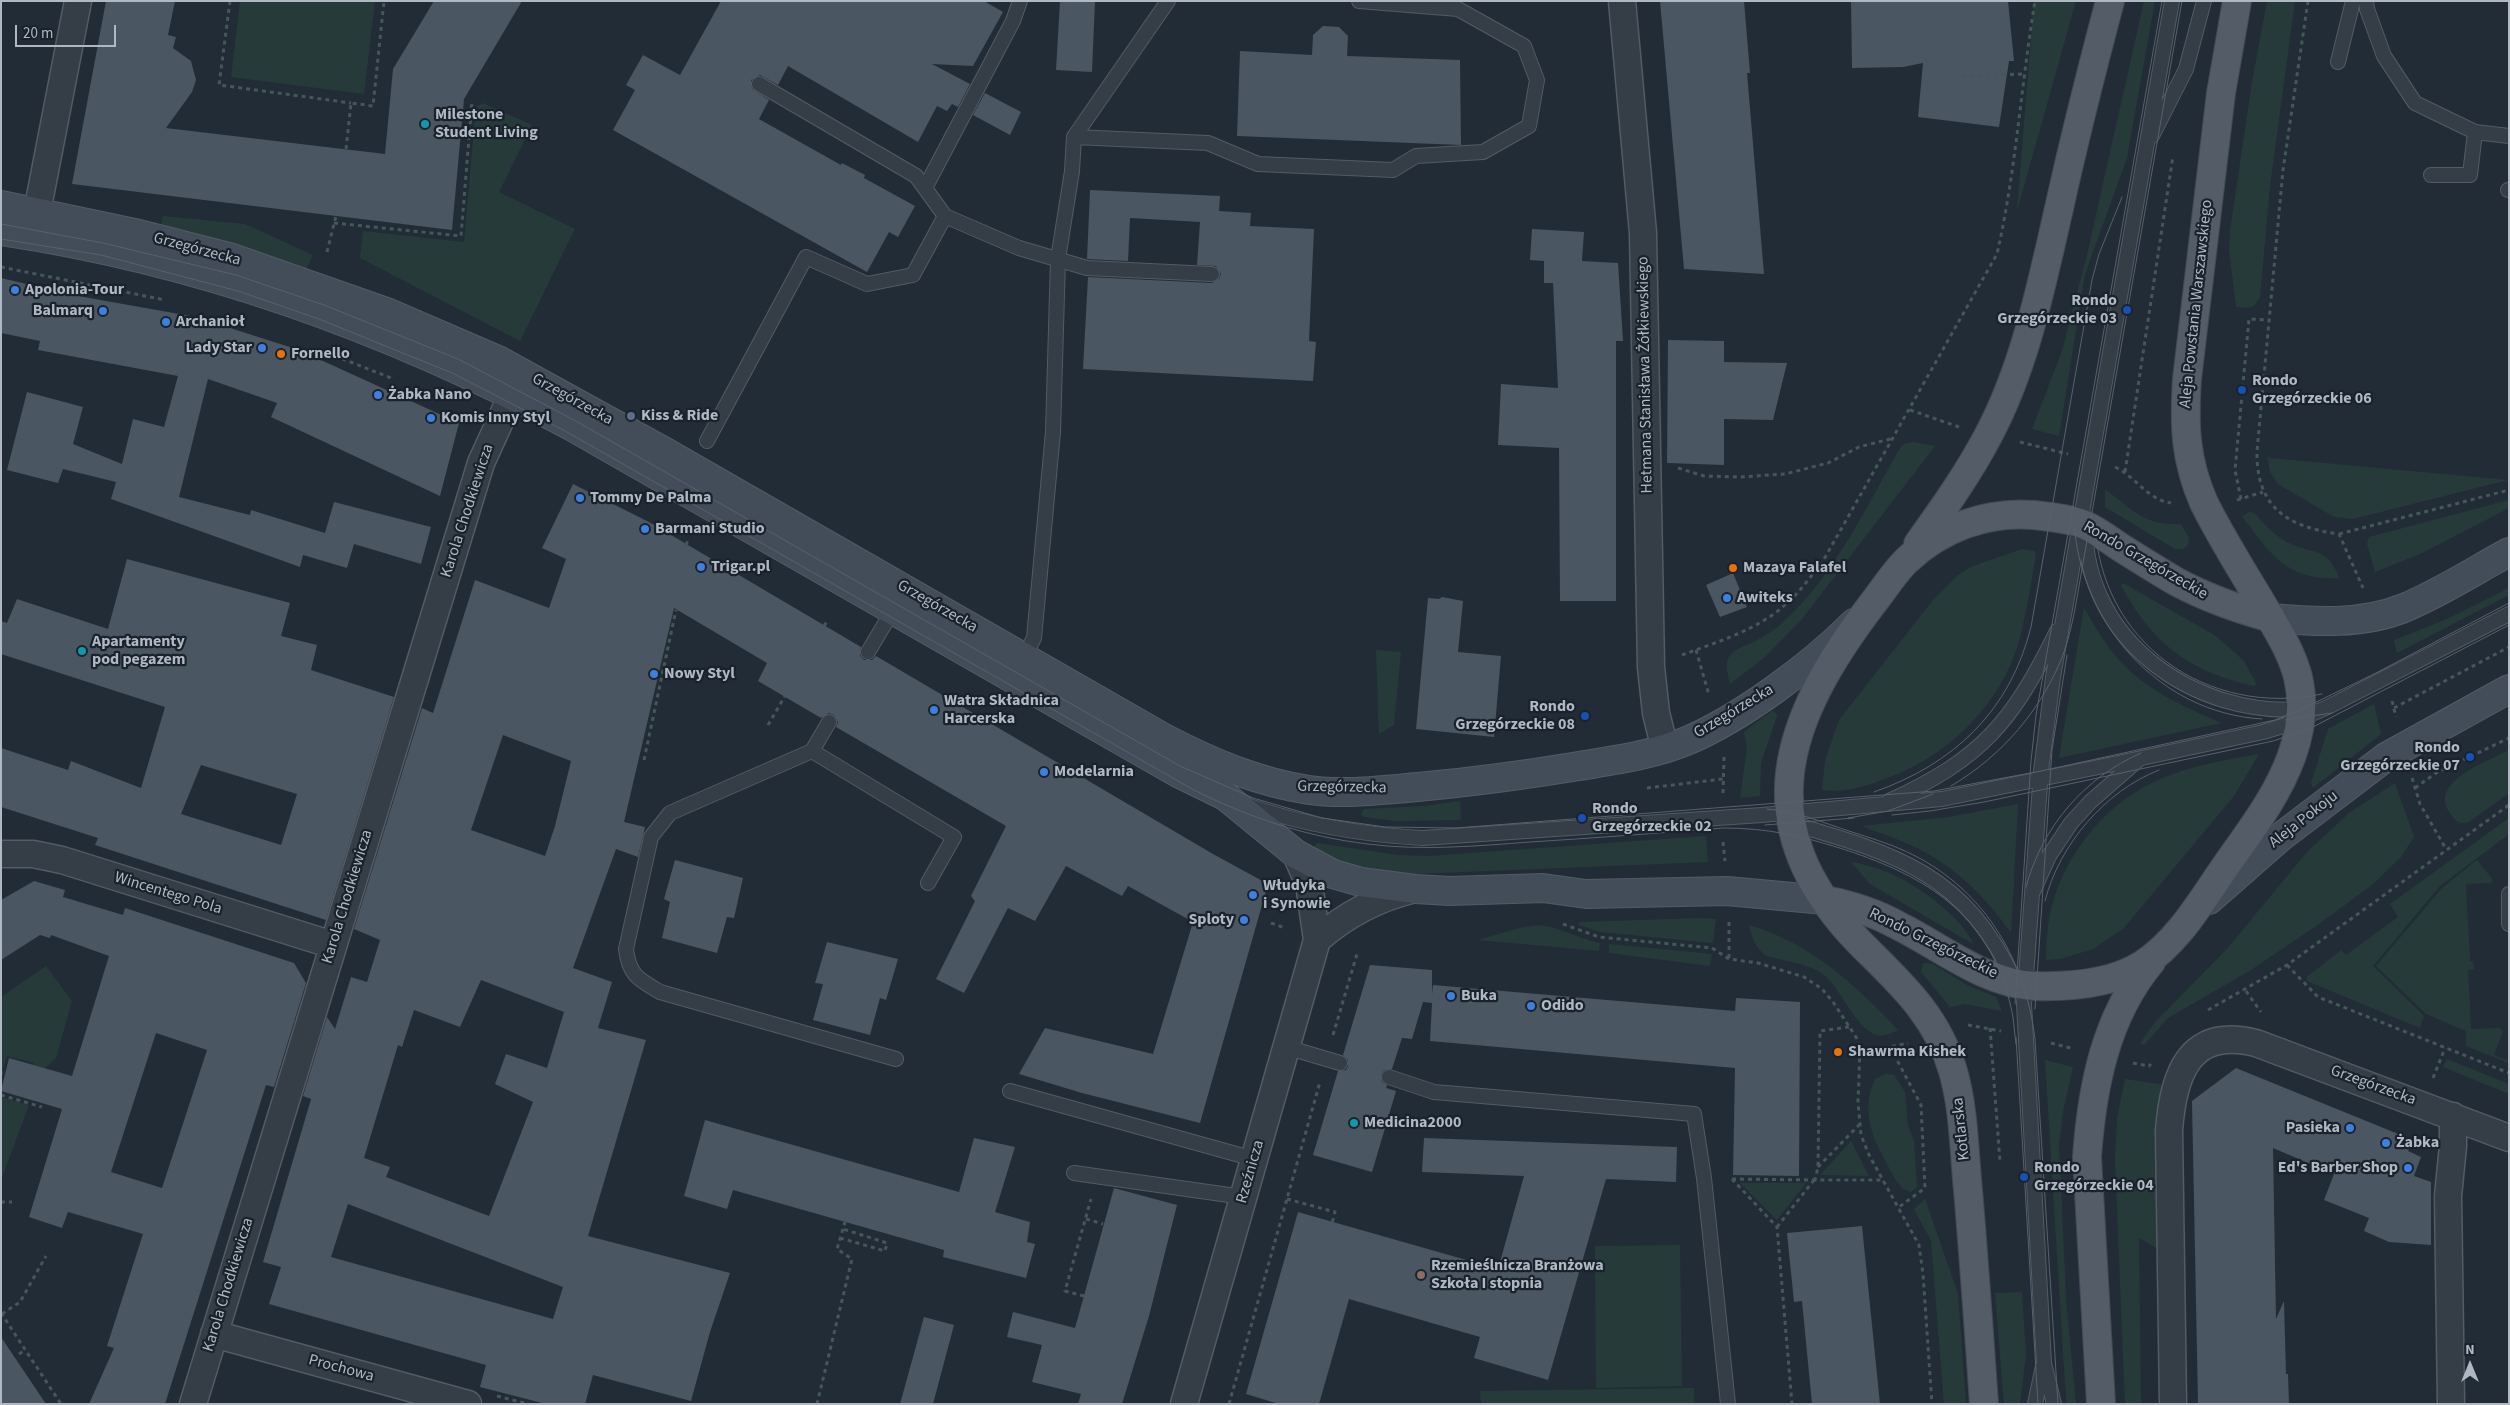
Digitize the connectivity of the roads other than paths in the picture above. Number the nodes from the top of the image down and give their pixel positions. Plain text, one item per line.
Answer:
1 (78, 1) edge
2 (1020, 1) edge
3 (1168, 1) edge
4 (1359, 1) edge
5 (1622, 1) edge
6 (2110, 1) edge
7 (2172, 1) edge
8 (2204, 1) edge
9 (2237, 1) edge
10 (2353, 1) edge
11 (2366, 1) edge
12 (2338, 62) dead end
13 (759, 84) dead end
14 (2475, 132) junction
15 (2509, 136) edge
16 (1074, 137) junction
17 (2146, 148) junction
18 (2431, 175) dead end
19 (925, 188) junction
20 (1, 206) edge
21 (945, 216) junction
22 (35, 224) junction
23 (1, 231) edge
24 (1058, 259) junction
25 (1212, 274) dead end
26 (512, 394) junction
27 (706, 441) dead end
28 (2082, 524) junction
29 (2509, 552) edge
30 (1904, 563) junction
31 (1869, 609) junction
32 (893, 610) junction
33 (2065, 614) junction
34 (2509, 614) edge
35 (2271, 618) junction
36 (868, 652) dead end
37 (1024, 657) junction
38 (2509, 689) edge
39 (2310, 712) junction
40 (829, 722) dead end
41 (1664, 749) junction
42 (812, 751) junction
43 (2141, 758) junction
44 (2040, 779) junction
45 (1225, 796) junction
46 (1879, 806) junction
47 (1790, 818) junction
48 (1, 854) edge
49 (1296, 854) junction
50 (928, 883) dead end
51 (1415, 889) junction
52 (2032, 894) junction
53 (2509, 894) edge
54 (1825, 900) junction
55 (2188, 921) junction
56 (2509, 924) edge
57 (1317, 940) junction
58 (333, 945) junction
59 (2159, 952) junction
60 (2021, 990) junction
61 (1286, 1047) junction
62 (896, 1059) dead end
63 (1333, 1061) road end
64 (1389, 1077) dead end
65 (1010, 1091) dead end
66 (2453, 1116) junction
67 (2509, 1138) edge
68 (1254, 1159) junction
69 (1074, 1173) dead end
70 (1243, 1197) junction
71 (214, 1334) junction
72 (2044, 1363) junction
73 (193, 1404) edge
74 (468, 1404) edge
75 (1184, 1404) edge
76 (1728, 1404) edge
77 (1984, 1404) edge
78 (2035, 1404) edge
79 (2054, 1404) edge
80 (2101, 1404) edge
81 (2173, 1404) edge
82 (2451, 1404) edge

1 - 22 street
2 - 19 lane
3 - 16 lane
4 - 16 lane
5 - 41 street, Hetmana Stanisława Żółkiewskiego
6 - 30 main road
7 - 17 lane
8 - 17 lane
9 - 35 main road, Aleja Powstania Warszawskiego
10 - 12 lane
11 - 14 lane
13 - 19 lane
14 - 15 lane
14 - 18 lane
16 - 24 lane
17 - 28 lane
19 - 21 lane
20 - 22 street, Grzegórzecka
21 - 24 lane
21 - 27 lane
22 - 23 street, Grzegórzecka
22 - 26 street, Grzegórzecka
22 - 37 street, Grzegórzecka
24 - 25 lane
24 - 37 lane
26 - 32 street, Grzegórzecka
26 - 58 street, Karola Chodkiewicza
28 - 30 main road, Rondo Grzegórzeckie
28 - 33 lane
28 - 35 main road, Rondo Grzegórzeckie
28 - 39 lane
29 - 35 street
30 - 31 main road, Rondo Grzegórzeckie
31 - 41 street, Grzegórzecka
31 - 47 main road, Rondo Grzegórzeckie
32 - 36 lane
32 - 45 street, Grzegórzecka
33 - 44 lane
33 - 46 lane
34 - 39 lane
35 - 39 main road, Rondo Grzegórzeckie
37 - 41 street, Grzegórzecka
38 - 55 street, Aleja Pokoju
39 - 43 lane
39 - 55 main road, Rondo Grzegórzeckie
40 - 42 lane
42 - 50 lane
42 - 62 lane
43 - 44 lane
43 - 52 lane
44 - 46 lane
44 - 52 lane
45 - 47 lane
45 - 49 street, Grzegórzecka
46 - 47 lane
47 - 54 main road, Rondo Grzegórzeckie
47 - 60 lane
48 - 58 street, Wincentego Pola
49 - 51 street, Grzegórzecka
49 - 57 street, Rzeźnicza
51 - 54 street, Grzegórzecka
51 - 57 street
52 - 60 lane
53 - 56 lane
54 - 60 main road, Rondo Grzegórzeckie
54 - 77 main road, Kotlarska
55 - 59 main road, Rondo Grzegórzeckie
57 - 61 street, Rzeźnicza
58 - 71 street, Karola Chodkiewicza
59 - 60 main road, Rondo Grzegórzeckie
59 - 80 main road
60 - 72 lane
61 - 63 lane
61 - 68 street, Rzeźnicza
64 - 76 lane
65 - 68 lane
66 - 67 street, Grzegórzecka
66 - 81 street, Grzegórzecka
66 - 82 street
68 - 70 street, Rzeźnicza
69 - 70 lane
70 - 75 street, Rzeźnicza
71 - 73 street, Karola Chodkiewicza
71 - 74 street, Prochowa
72 - 78 lane
72 - 79 lane

